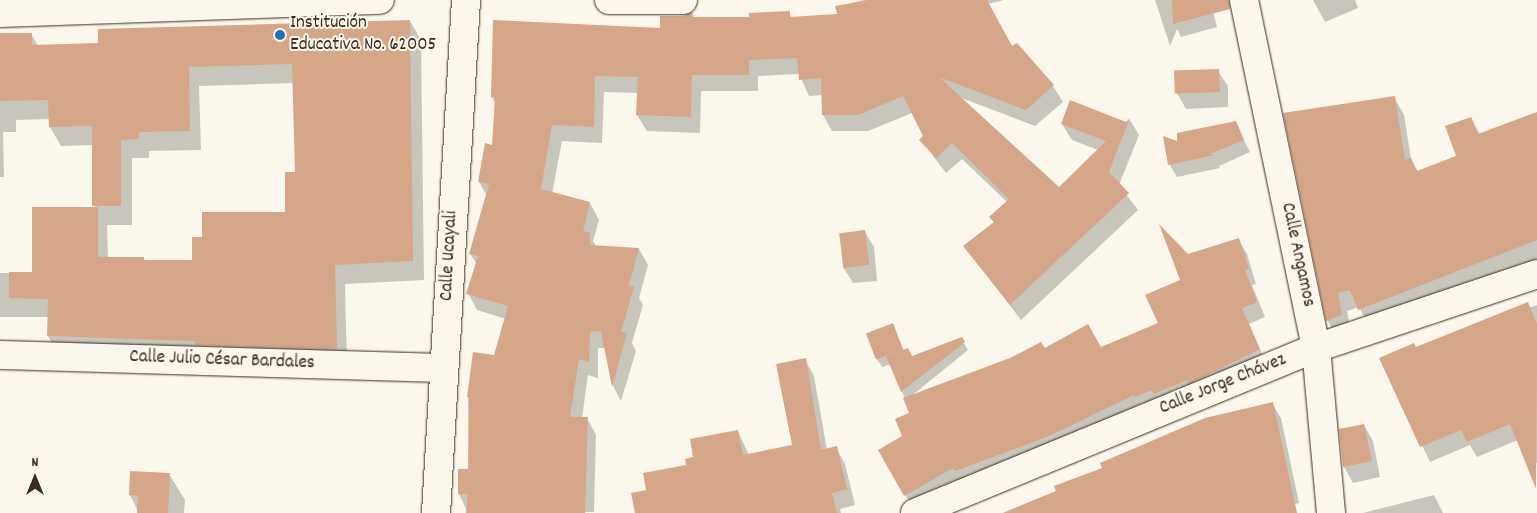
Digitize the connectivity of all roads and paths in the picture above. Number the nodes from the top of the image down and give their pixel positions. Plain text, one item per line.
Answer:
1 (380, 0) edge
2 (466, 0) edge
3 (609, 0) edge
4 (683, 0) edge
5 (1244, 0) edge
6 (0, 13) edge
7 (1537, 274) edge
8 (1316, 348) junction
9 (0, 355) edge
10 (444, 368) junction
11 (436, 513) edge
12 (916, 513) edge
13 (1331, 513) edge

1 - 6 street
2 - 10 street, Calle Ucayali
3 - 4 street
5 - 8 street, Calle Angamos
7 - 8 street, Calle Jorge Chávez
8 - 12 street, Calle Jorge Chávez
8 - 13 street, Calle Angamos
9 - 10 street, Calle Julio César Bardales
10 - 11 street, Calle Ucayali

